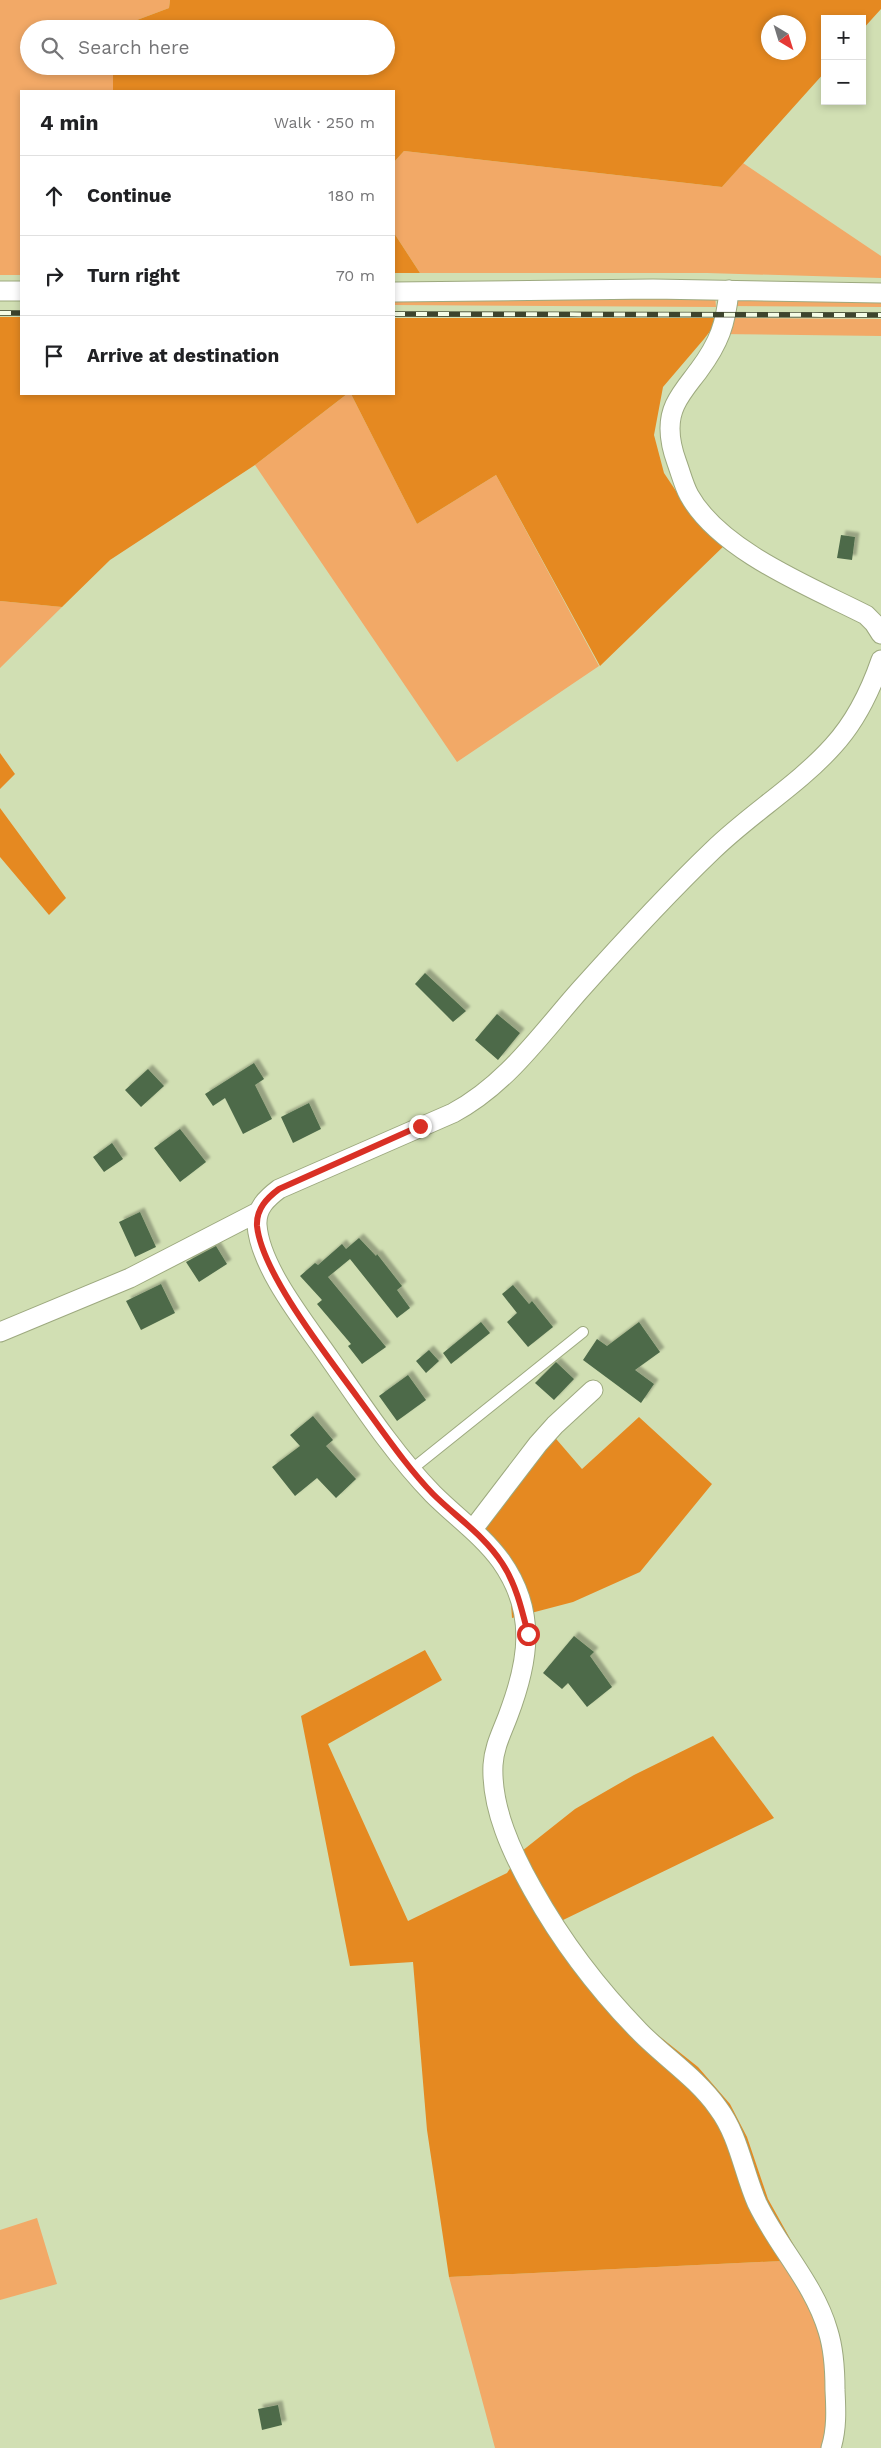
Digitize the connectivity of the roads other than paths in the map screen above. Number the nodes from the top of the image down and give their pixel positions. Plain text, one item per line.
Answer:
1 (0, 290) edge
2 (729, 290) junction
3 (20, 291) edge
4 (395, 292) edge
5 (881, 293) edge
6 (881, 634) edge
7 (881, 660) edge
8 (258, 1212) junction
9 (0, 1332) edge
10 (583, 1332) dead end
11 (593, 1390) dead end
12 (412, 1469) junction
13 (473, 1528) junction
14 (831, 2448) edge

1 - 3 street
2 - 4 street
2 - 5 street
2 - 6 street
7 - 8 street
8 - 9 street
8 - 12 street
10 - 12 lane
11 - 13 street
12 - 13 street
13 - 14 street

